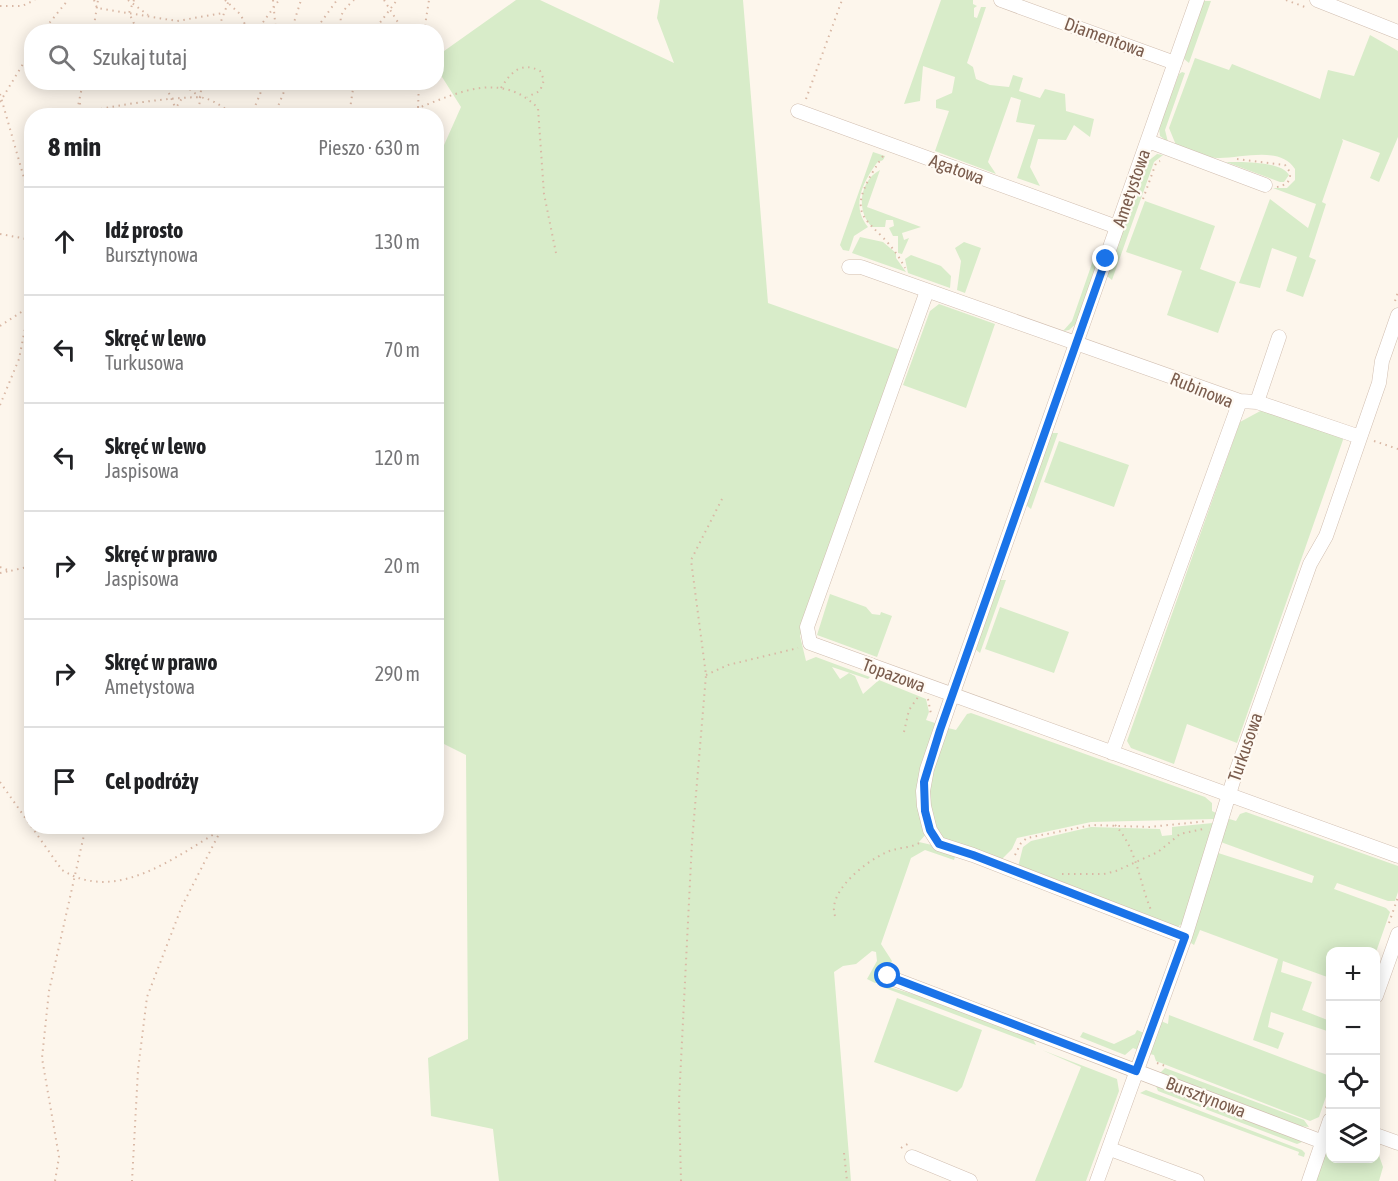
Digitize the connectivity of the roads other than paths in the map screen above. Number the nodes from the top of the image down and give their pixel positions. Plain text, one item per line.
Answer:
1 (1000, 0) edge
2 (1197, 0) edge
3 (1317, 0) edge
4 (1356, 7) edge
5 (1398, 32) edge
6 (1175, 63) junction
7 (802, 105) road end
8 (1148, 141) junction
9 (1265, 185) dead end
10 (1117, 228) junction
11 (849, 267) dead end
12 (927, 291) junction
13 (1398, 315) edge
14 (1280, 337) dead end
15 (1076, 343) junction
16 (1240, 401) junction
17 (1257, 402) junction
18 (1360, 437) junction
19 (952, 696) junction
20 (1112, 753) junction
21 (1228, 795) junction
22 (1398, 856) edge
23 (1398, 934) edge
24 (1185, 937) junction
25 (886, 976) dead end
26 (1380, 985) edge
27 (1136, 1071) junction
28 (1326, 1133) edge
29 (1380, 1136) edge
30 (1323, 1142) junction
31 (1398, 1143) edge
32 (1110, 1149) junction
33 (912, 1157) dead end
34 (970, 1181) edge
35 (1097, 1181) edge
36 (1197, 1181) edge
37 (1309, 1181) edge

1 - 6 street, Diamentowa
2 - 6 street, Ametystowa
3 - 4 street
4 - 5 street
6 - 8 street, Ametystowa
7 - 10 street, Agatowa
8 - 9 street
8 - 10 street, Ametystowa
10 - 15 street, Ametystowa
11 - 12 street, Rubinowa
12 - 15 street, Rubinowa
12 - 19 street, Topazowa
13 - 18 street, Turkusowa
14 - 17 street
15 - 16 street, Rubinowa
15 - 19 street, Ametystowa
16 - 17 street
16 - 20 street, Rubinowa
17 - 18 street
18 - 21 street, Turkusowa
19 - 20 street, Topazowa
19 - 24 street, Ametystowa
20 - 21 street, Topazowa
21 - 22 street, Topazowa
21 - 24 street, Turkusowa
23 - 26 street
24 - 27 street, Turkusowa
25 - 27 street, Bursztynowa
27 - 30 street, Bursztynowa
27 - 32 street, Turkusowa
28 - 30 street
29 - 31 street
30 - 37 street
32 - 35 street, Turkusowa
32 - 36 street
33 - 34 street

